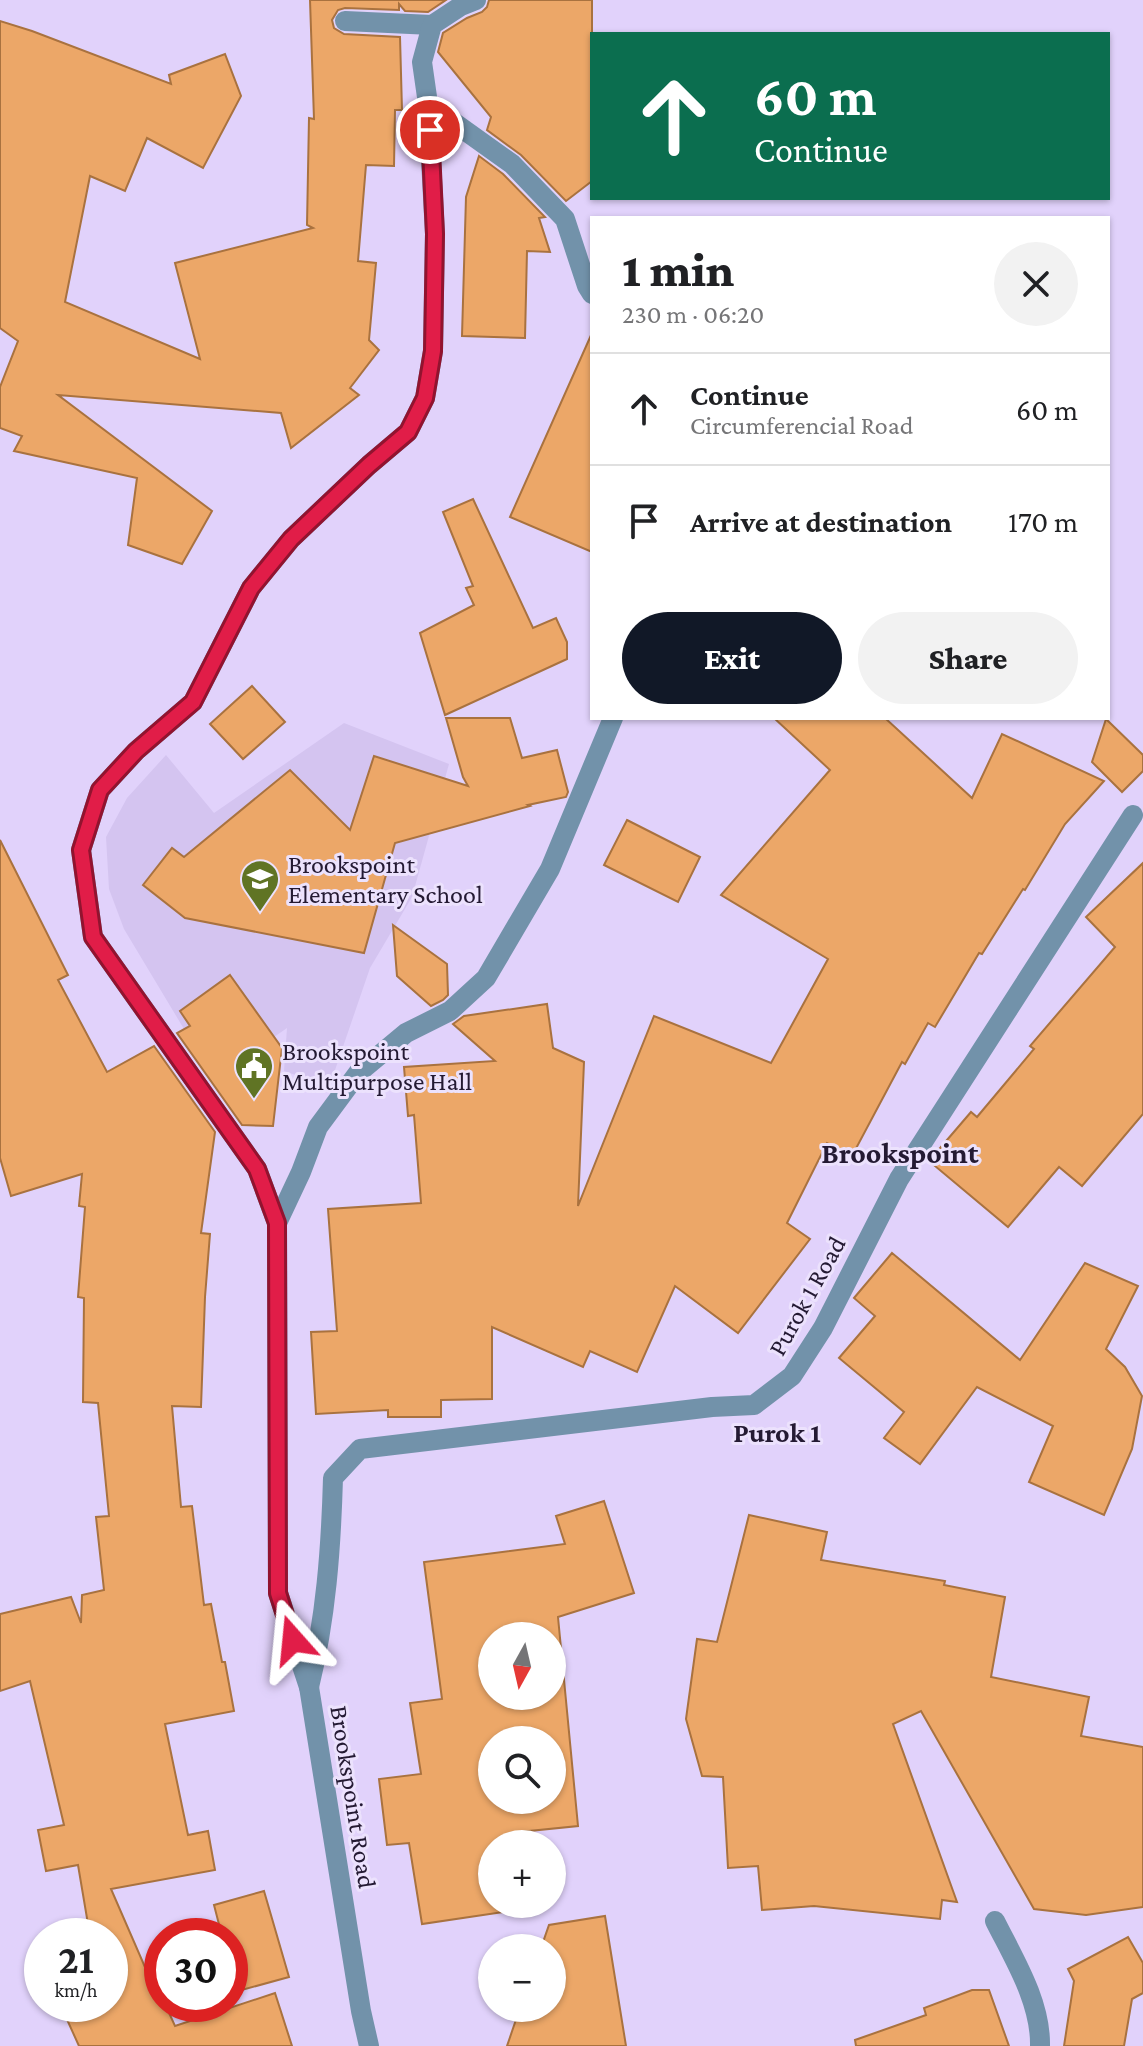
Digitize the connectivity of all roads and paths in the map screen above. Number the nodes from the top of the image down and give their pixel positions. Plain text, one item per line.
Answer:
1 (476, 0) edge
2 (345, 21) dead end
3 (432, 25) junction
4 (428, 104) junction
5 (590, 291) edge
6 (612, 720) edge
7 (1133, 815) dead end
8 (277, 1223) junction
9 (309, 1687) junction
10 (995, 1921) dead end
11 (369, 2046) edge
12 (1040, 2046) edge

1 - 3 street
2 - 3 street
3 - 4 street
4 - 5 street
4 - 8 street
6 - 8 street
7 - 9 street, Purok 1 Road
8 - 9 street, Brookspoint Road
9 - 11 street, Brookspoint Road
10 - 12 street

